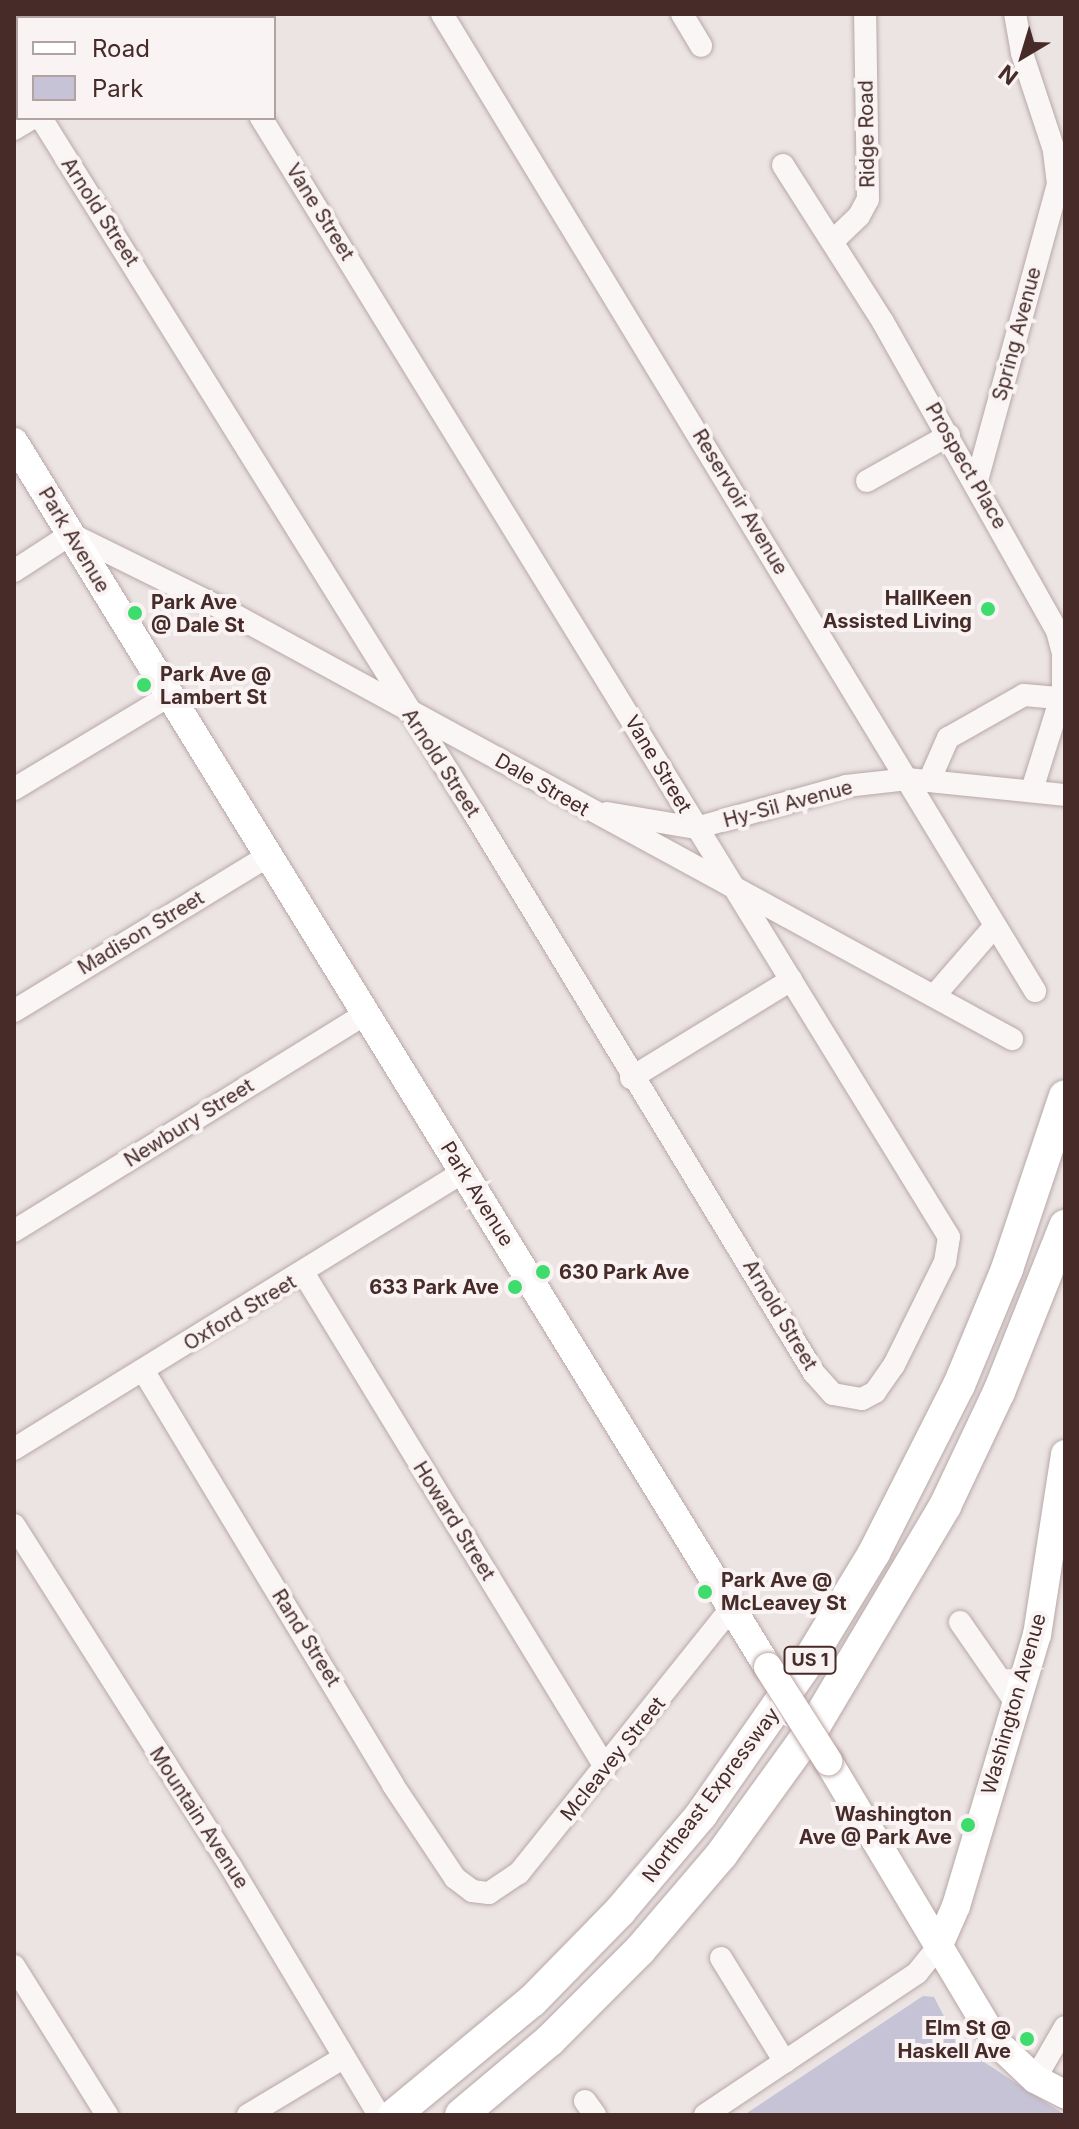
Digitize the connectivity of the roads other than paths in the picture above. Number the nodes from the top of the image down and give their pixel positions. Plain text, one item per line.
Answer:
1 (442, 14) edge
2 (682, 14) edge
3 (865, 14) edge
4 (1015, 14) edge
5 (701, 46) dead end
6 (42, 120) edge
7 (262, 120) edge
8 (783, 165) dead end
9 (833, 241) junction
10 (949, 435) junction
11 (14, 442) edge
12 (867, 481) dead end
13 (976, 484) junction
14 (71, 534) junction
15 (14, 571) edge
16 (169, 696) junction
17 (1061, 698) junction
18 (405, 708) junction
19 (919, 779) junction
20 (14, 789) edge
21 (1032, 790) junction
22 (1065, 795) edge
23 (564, 796) junction
24 (696, 828) junction
25 (268, 856) junction
26 (733, 886) junction
27 (994, 927) junction
28 (791, 980) junction
29 (1035, 991) dead end
30 (934, 996) junction
31 (14, 1011) edge
32 (365, 1014) junction
33 (1012, 1039) dead end
34 (631, 1078) junction
35 (1065, 1096) edge
36 (463, 1172) junction
37 (1065, 1226) edge
38 (14, 1231) edge
39 (304, 1274) junction
40 (143, 1370) junction
41 (848, 1400) joint
42 (14, 1449) edge
43 (1065, 1454) edge
44 (14, 1525) edge
45 (731, 1608) junction
46 (960, 1622) dead end
47 (1016, 1703) junction
48 (605, 1767) junction
49 (482, 1892) joint
50 (938, 1947) junction
51 (721, 1958) dead end
52 (14, 1966) edge
53 (1065, 2027) edge
54 (343, 2058) junction
55 (785, 2062) junction
56 (1035, 2079) junction
57 (1065, 2094) edge
58 (381, 2109) edge
59 (107, 2115) edge
60 (248, 2115) edge
61 (461, 2115) edge
62 (705, 2115) edge

1 - 19 street, Reservoir Avenue
2 - 5 street
3 - 9 street, Ridge Road
4 - 13 street, Spring Avenue
6 - 18 street, Arnold Street
7 - 24 street, Vane Street
8 - 9 street, Prospect Place
9 - 10 street, Prospect Place
10 - 12 street
10 - 13 street, Prospect Place
11 - 14 main road, Park Avenue
13 - 17 street, Prospect Place
14 - 15 street
14 - 16 main road, Park Avenue
14 - 18 street, Dale Street
16 - 20 street
16 - 25 main road, Park Avenue
17 - 19 street
17 - 21 street, Prospect Place
18 - 23 street, Dale Street
18 - 34 street, Arnold Street
19 - 21 street, Hy-Sil Avenue
19 - 24 street, Hy-Sil Avenue
19 - 27 street, Reservoir Avenue
21 - 22 street, Hy-Sil Avenue
23 - 24 street, Hy-Sil Avenue
23 - 26 street, Dale Street
24 - 26 street, Vane Street
25 - 31 street, Madison Street
25 - 32 main road, Park Avenue
26 - 28 street, Vane Street
26 - 30 street, Dale Street
27 - 29 street, Reservoir Avenue
27 - 30 street
28 - 34 street
28 - 41 street, Vane Street
30 - 33 street, Dale Street
32 - 36 main road, Park Avenue
32 - 38 street, Newbury Street
34 - 41 street, Arnold Street
35 - 58 highway, Northeast Expressway / US 1
36 - 39 street, Oxford Street
36 - 45 main road, Park Avenue
37 - 61 highway, Northeast Expressway / US 1
39 - 40 street, Oxford Street
39 - 48 street, Howard Street
40 - 42 street, Oxford Street
40 - 49 street, Rand Street
43 - 47 main road, Washington Avenue
44 - 54 street, Mountain Avenue
45 - 48 street, Mcleavey Street
45 - 50 main road, Park Avenue, bridge
46 - 47 street
47 - 50 main road, Washington Avenue
48 - 49 street, Mcleavey Street
50 - 55 street, Washington Avenue
50 - 56 main road, Park Avenue
51 - 55 street
52 - 59 street
53 - 56 street
54 - 58 street, Mountain Avenue
54 - 60 street
55 - 62 street, Washington Avenue
56 - 57 main road, Park Avenue

